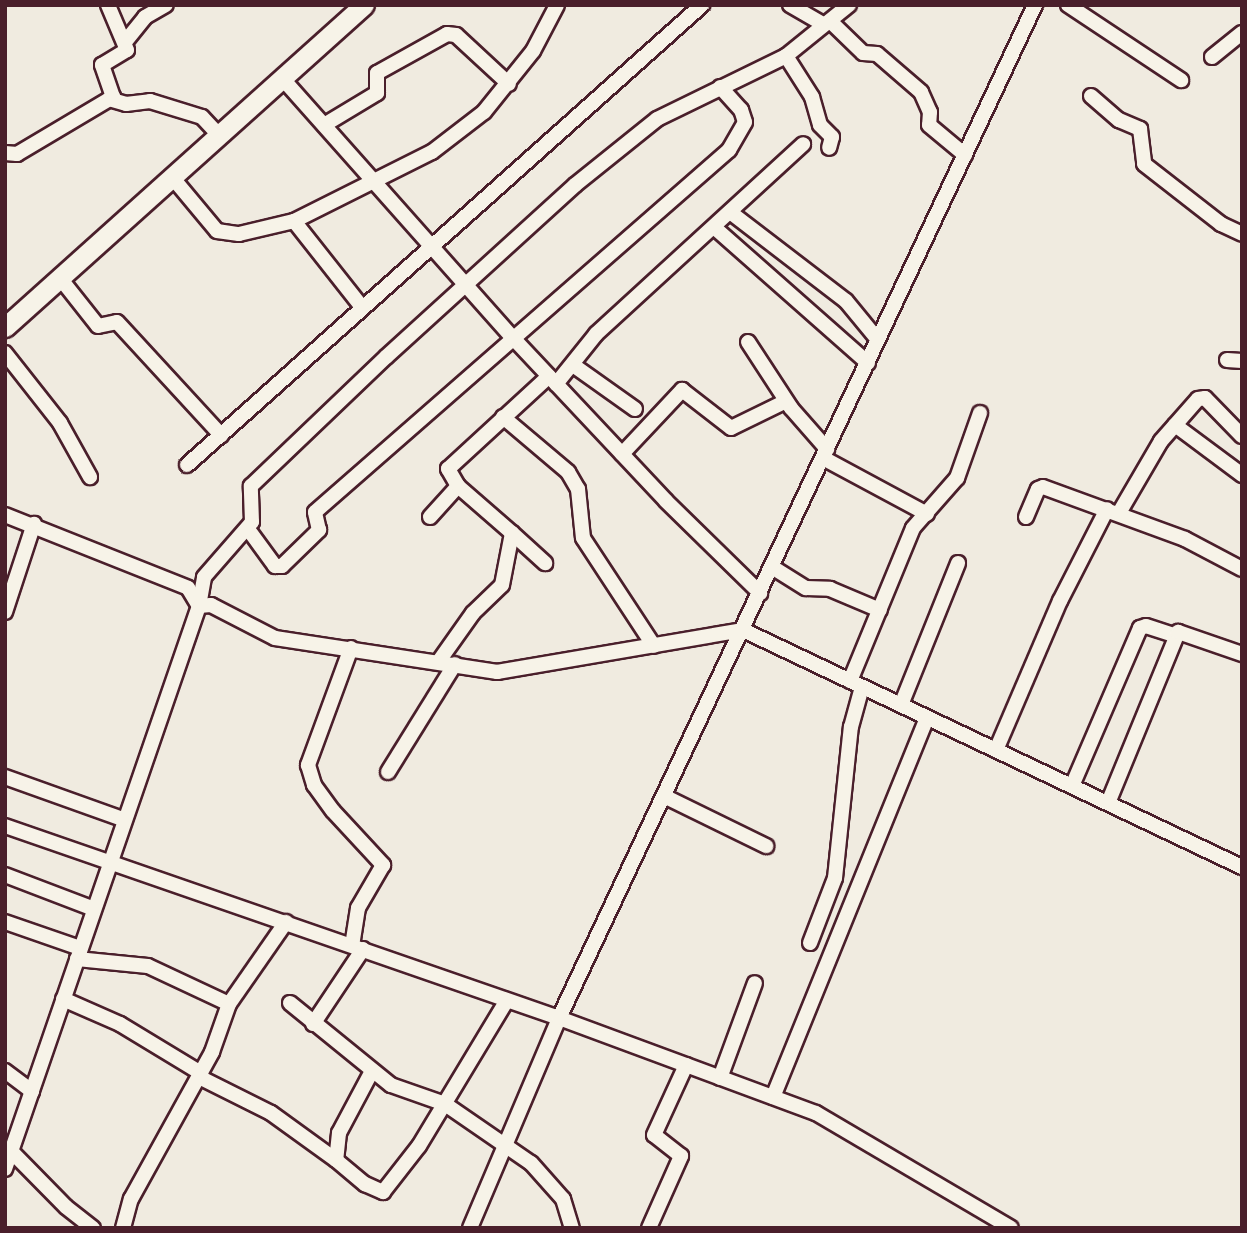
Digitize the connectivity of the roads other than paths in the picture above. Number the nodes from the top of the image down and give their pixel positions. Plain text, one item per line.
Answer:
1 (108, 5) edge
2 (166, 5) edge
3 (364, 5) edge
4 (557, 5) edge
5 (702, 5) edge
6 (790, 5) edge
7 (849, 5) edge
8 (1035, 5) edge
9 (1068, 5) edge
10 (827, 23) junction
11 (1242, 33) edge
12 (125, 42) junction
13 (786, 55) junction
14 (1212, 57) dead end
15 (282, 78) junction
16 (1181, 80) dead end
17 (509, 84) junction
18 (720, 87) junction
19 (1091, 96) dead end
20 (109, 99) junction
21 (324, 125) junction
22 (219, 135) junction
23 (803, 144) dead end
24 (829, 148) dead end
25 (5, 153) edge
26 (965, 155) junction
27 (172, 177) junction
28 (374, 180) junction
29 (730, 212) junction
30 (294, 221) junction
31 (715, 228) junction
32 (1242, 234) edge
33 (432, 246) junction
34 (60, 278) junction
35 (467, 284) junction
36 (362, 307) junction
37 (5, 327) edge
38 (514, 339) junction
39 (878, 340) junction
40 (748, 342) dead end
41 (5, 352) edge
42 (868, 363) junction
43 (573, 365) junction
44 (552, 380) junction
45 (786, 401) junction
46 (635, 409) dead end
47 (981, 413) dead end
48 (503, 417) junction
49 (1175, 425) junction
50 (221, 435) junction
51 (1242, 436) edge
52 (622, 454) junction
53 (825, 454) junction
54 (187, 466) dead end
55 (1242, 475) edge
56 (90, 477) dead end
57 (458, 486) junction
58 (1113, 511) junction
59 (927, 514) junction
60 (5, 515) edge
61 (430, 517) dead end
62 (1026, 517) dead end
63 (34, 524) junction
64 (247, 528) junction
65 (512, 533) junction
66 (545, 563) dead end
67 (958, 563) dead end
68 (772, 567) junction
69 (1242, 569) edge
70 (760, 593) junction
71 (199, 606) junction
72 (880, 610) junction
73 (5, 612) edge
74 (743, 630) junction
75 (1176, 636) junction
76 (654, 646) junction
77 (351, 648) junction
78 (1242, 654) edge
79 (439, 661) junction
80 (455, 664) junction
81 (856, 684) junction
82 (901, 705) junction
83 (927, 718) junction
84 (996, 750) junction
85 (388, 772) dead end
86 (5, 777) edge
87 (1072, 786) junction
88 (664, 796) junction
89 (1108, 803) junction
90 (125, 820) junction
91 (5, 826) edge
92 (766, 846) dead end
93 (111, 860) junction
94 (1242, 867) edge
95 (5, 875) edge
96 (94, 909) junction
97 (286, 922) junction
98 (7, 925) edge
99 (810, 943) dead end
100 (358, 947) junction
101 (78, 954) junction
102 (755, 983) dead end
103 (63, 999) junction
104 (508, 1000) junction
105 (290, 1003) dead end
106 (229, 1004) junction
107 (559, 1018) junction
108 (313, 1024) junction
109 (686, 1065) junction
110 (373, 1071) junction
111 (5, 1072) edge
112 (200, 1075) junction
113 (720, 1078) junction
114 (32, 1091) junction
115 (773, 1097) junction
116 (445, 1104) junction
117 (504, 1147) junction
118 (7, 1159) edge
119 (335, 1160) junction
120 (571, 1227) edge
121 (93, 1228) edge
122 (124, 1228) edge
123 (470, 1228) edge
124 (649, 1228) edge
125 (1011, 1228) edge

1 - 12 street
2 - 12 street
3 - 15 main road
4 - 17 street
5 - 33 street
6 - 10 street
7 - 10 street
8 - 26 street
9 - 16 street
10 - 13 street
10 - 26 street
11 - 14 street
12 - 20 street
13 - 18 street
13 - 24 street
15 - 21 street
15 - 22 main road
17 - 21 street
17 - 28 street
18 - 35 street
18 - 38 street
19 - 32 street
20 - 22 street
20 - 25 street
21 - 28 street
22 - 27 main road
23 - 29 street
26 - 39 street
27 - 30 street
27 - 34 main road
28 - 30 street
28 - 33 street
29 - 31 street
29 - 39 street
30 - 36 street
31 - 42 street
31 - 43 street
33 - 35 street
33 - 36 street
34 - 37 main road
34 - 50 street
35 - 38 street
35 - 64 street
36 - 50 street
38 - 44 street
38 - 64 street
39 - 42 street
40 - 45 street
41 - 56 street
42 - 53 street
43 - 44 street
43 - 46 street
44 - 48 street
44 - 52 street
45 - 52 street
45 - 53 street
47 - 59 street
48 - 57 street
48 - 76 street
49 - 51 street
49 - 55 street
49 - 58 street
50 - 54 street
52 - 70 street
53 - 59 street
53 - 68 street
57 - 61 street
57 - 65 street
58 - 62 street
58 - 69 street
58 - 84 street
59 - 72 street
60 - 63 street
63 - 71 street
63 - 73 street
64 - 71 street
65 - 66 street
65 - 79 street
67 - 82 street
68 - 70 street
68 - 72 street
70 - 74 street
71 - 77 street
71 - 90 street
72 - 81 street
74 - 76 street
74 - 81 street
74 - 88 street
75 - 78 street
75 - 87 street
75 - 89 street
76 - 80 street
77 - 79 street
77 - 100 street
79 - 80 street
80 - 85 street
81 - 82 street
81 - 99 street
82 - 83 street
83 - 84 street
83 - 115 street
84 - 87 street
86 - 90 street
87 - 89 street
88 - 92 street
88 - 107 street
89 - 94 street
90 - 93 street
91 - 93 street
93 - 96 street
93 - 97 street
95 - 96 street
96 - 101 street
97 - 100 street
97 - 106 street
98 - 101 street
100 - 104 street
100 - 108 street
101 - 103 street
101 - 106 street
102 - 113 street
103 - 112 street
103 - 114 street
104 - 107 street
104 - 116 street
105 - 108 street
106 - 112 street
107 - 109 street
107 - 117 street
108 - 110 street
109 - 113 street
109 - 124 street
110 - 116 street
110 - 119 street
111 - 114 street
112 - 119 street
112 - 122 street
113 - 115 street
114 - 118 street
115 - 125 street
116 - 117 street
116 - 119 street
117 - 120 street
117 - 123 street
118 - 121 street

